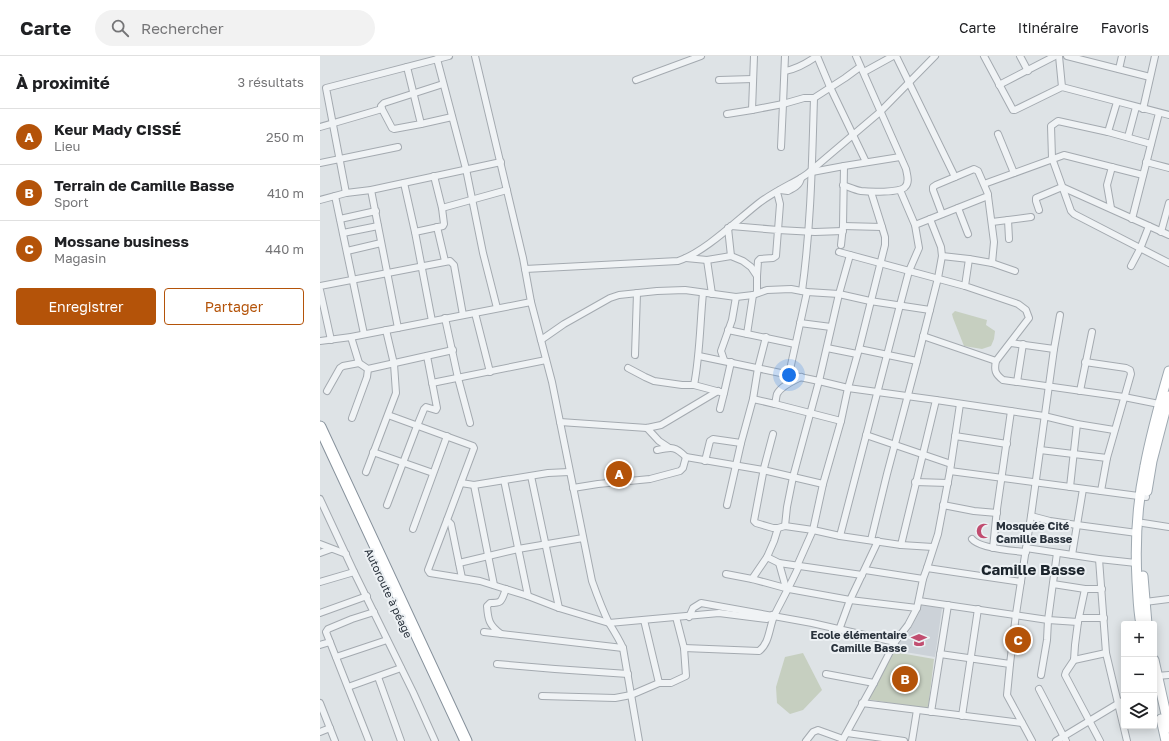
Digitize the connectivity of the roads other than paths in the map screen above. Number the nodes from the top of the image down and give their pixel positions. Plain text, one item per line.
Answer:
1 (449, 56) edge
2 (476, 56) edge
3 (701, 56) edge
4 (754, 56) edge
5 (785, 56) edge
6 (817, 56) edge
7 (856, 56) edge
8 (893, 56) edge
9 (896, 56) edge
10 (935, 56) edge
11 (984, 56) edge
12 (1020, 56) edge
13 (1055, 56) edge
14 (1059, 56) edge
15 (1067, 56) edge
16 (1122, 56) edge
17 (1155, 56) edge
18 (437, 59) junction
19 (1089, 59) edge
20 (407, 67) junction
21 (862, 69) junction
22 (1119, 69) junction
23 (784, 71) junction
24 (1028, 71) junction
25 (1150, 77) junction
26 (753, 79) junction
27 (636, 80) dead end
28 (719, 80) dead end
29 (443, 84) junction
30 (909, 84) junction
31 (999, 85) junction
32 (830, 87) junction
33 (1062, 87) junction
34 (414, 93) junction
35 (814, 98) junction
36 (1117, 102) junction
37 (783, 104) junction
38 (1139, 108) junction
39 (382, 109) junction
40 (752, 110) junction
41 (880, 112) junction
42 (1159, 113) junction
43 (727, 114) dead end
44 (1169, 115) edge
45 (452, 117) junction
46 (332, 124) junction
47 (421, 124) junction
48 (320, 127) edge
49 (1108, 132) junction
50 (853, 134) junction
51 (998, 134) dead end
52 (1128, 137) junction
53 (1151, 144) junction
54 (398, 147) dead end
55 (781, 147) dead end
56 (900, 157) junction
57 (1052, 158) junction
58 (340, 159) junction
59 (501, 162) junction
60 (866, 162) junction
61 (1146, 162) junction
62 (320, 163) edge
63 (844, 166) junction
64 (1112, 167) junction
65 (1169, 168) edge
66 (466, 169) junction
67 (812, 171) junction
68 (1014, 173) junction
69 (1143, 175) junction
70 (434, 176) junction
71 (955, 177) junction
72 (404, 183) junction
73 (984, 184) junction
74 (843, 185) junction
75 (1062, 187) junction
76 (372, 190) junction
77 (507, 190) junction
78 (900, 190) junction
79 (779, 191) junction
80 (871, 192) junction
81 (346, 193) junction
82 (335, 196) junction
83 (988, 196) junction
84 (472, 199) junction
85 (320, 200) edge
86 (1169, 203) edge
87 (442, 208) junction
88 (958, 208) junction
89 (1111, 208) junction
90 (1039, 210) dead end
91 (376, 211) junction
92 (942, 214) junction
93 (1031, 217) dead end
94 (930, 218) junction
95 (340, 219) junction
96 (1132, 219) junction
97 (1008, 220) junction
98 (992, 222) junction
99 (915, 225) junction
100 (378, 226) junction
101 (882, 226) junction
102 (1149, 226) junction
103 (437, 227) junction
104 (729, 227) junction
105 (843, 228) junction
106 (778, 230) junction
107 (809, 231) junction
108 (415, 232) junction
109 (1161, 232) junction
110 (343, 233) junction
111 (968, 234) dead end
112 (1169, 235) edge
113 (1009, 239) dead end
114 (381, 243) junction
115 (841, 245) dead end
116 (1140, 249) junction
117 (347, 252) junction
118 (838, 252) dead end
119 (850, 255) junction
120 (732, 256) junction
121 (942, 256) junction
122 (686, 258) junction
123 (969, 259) junction
124 (707, 260) junction
125 (445, 262) junction
126 (992, 263) junction
127 (1169, 263) edge
128 (880, 264) junction
129 (422, 266) junction
130 (1131, 266) dead end
131 (525, 269) junction
132 (909, 271) junction
133 (1015, 271) dead end
134 (387, 274) junction
135 (758, 276) junction
136 (938, 278) junction
137 (353, 280) junction
138 (320, 286) edge
139 (965, 286) junction
140 (320, 290) edge
141 (804, 291) junction
142 (637, 293) junction
143 (704, 293) junction
144 (712, 294) junction
145 (755, 294) junction
146 (839, 294) junction
147 (736, 296) junction
148 (870, 301) junction
149 (531, 302) junction
150 (900, 305) junction
151 (497, 308) junction
152 (930, 310) junction
153 (475, 313) junction
154 (463, 315) junction
155 (1060, 315) dead end
156 (323, 316) edge
157 (446, 318) junction
158 (432, 321) junction
159 (800, 323) junction
160 (831, 327) junction
161 (398, 328) junction
162 (386, 330) junction
163 (728, 330) junction
164 (1092, 332) dead end
165 (364, 334) junction
166 (747, 334) junction
167 (923, 336) junction
168 (350, 337) junction
169 (766, 337) junction
170 (330, 340) junction
171 (540, 340) junction
172 (320, 341) edge
173 (1011, 343) junction
174 (795, 344) junction
175 (1023, 344) junction
176 (826, 348) junction
177 (1054, 349) junction
178 (452, 350) junction
179 (858, 352) junction
180 (635, 355) dead end
181 (887, 355) junction
182 (427, 356) junction
183 (699, 356) junction
184 (546, 360) junction
185 (724, 360) junction
186 (917, 361) junction
187 (996, 361) junction
188 (731, 362) junction
189 (1085, 362) junction
190 (359, 363) junction
191 (394, 364) junction
192 (628, 368) dead end
193 (758, 368) junction
194 (368, 369) junction
195 (490, 372) junction
196 (789, 374) junction
197 (801, 377) junction
198 (1168, 377) edge
199 (458, 378) junction
200 (819, 381) junction
201 (1017, 382) junction
202 (432, 383) junction
203 (694, 385) junction
204 (1048, 387) junction
205 (848, 388) junction
206 (327, 391) dead end
207 (1080, 391) junction
208 (721, 392) junction
209 (877, 392) junction
210 (908, 396) junction
211 (1169, 396) edge
212 (1124, 398) junction
213 (753, 399) junction
214 (936, 400) junction
215 (775, 404) junction
216 (960, 404) junction
217 (1160, 404) junction
218 (720, 409) dead end
219 (1011, 412) junction
220 (810, 413) junction
221 (388, 415) junction
222 (1044, 416) junction
223 (352, 418) dead end
224 (1166, 420) edge
225 (841, 421) junction
226 (560, 422) junction
227 (470, 423) dead end
228 (1077, 424) junction
229 (417, 426) junction
230 (320, 427) edge
231 (647, 428) junction
232 (1114, 430) junction
233 (773, 434) dead end
234 (866, 435) junction
235 (447, 436) junction
236 (955, 436) junction
237 (741, 443) junction
238 (320, 444) edge
239 (1007, 444) junction
240 (895, 445) junction
241 (668, 447) junction
242 (657, 450) dead end
243 (1040, 450) junction
244 (373, 452) junction
245 (923, 454) junction
246 (1074, 455) junction
247 (686, 457) junction
248 (1107, 458) junction
249 (705, 461) junction
250 (403, 462) junction
251 (951, 464) junction
252 (736, 466) junction
253 (764, 470) junction
254 (950, 471) junction
255 (366, 472) dead end
256 (569, 472) junction
257 (433, 473) junction
258 (531, 476) junction
259 (793, 477) junction
260 (1002, 478) junction
261 (504, 480) junction
262 (915, 482) junction
263 (948, 482) junction
264 (1035, 482) junction
265 (461, 483) junction
266 (823, 484) junction
267 (474, 485) junction
268 (1070, 487) junction
269 (573, 488) junction
270 (1082, 489) junction
271 (1101, 491) junction
272 (1143, 497) junction
273 (320, 500) edge
274 (387, 505) dead end
275 (727, 505) dead end
276 (943, 505) junction
277 (997, 514) junction
278 (1031, 516) junction
279 (447, 520) junction
280 (1144, 523) junction
281 (1077, 525) junction
282 (782, 527) junction
283 (1169, 527) edge
284 (412, 529) dead end
285 (813, 530) junction
286 (1137, 533) junction
287 (840, 536) junction
288 (584, 538) junction
289 (972, 539) dead end
290 (874, 540) junction
291 (320, 544) edge
292 (546, 544) junction
293 (901, 544) junction
294 (933, 548) junction
295 (993, 548) junction
296 (332, 549) junction
297 (518, 549) junction
298 (1026, 550) junction
299 (320, 552) edge
300 (1057, 553) junction
301 (346, 554) junction
302 (1072, 555) junction
303 (488, 557) junction
304 (767, 557) junction
305 (1099, 559) junction
306 (459, 563) junction
307 (779, 563) junction
308 (1136, 563) junction
309 (798, 566) junction
310 (927, 568) junction
311 (354, 572) junction
312 (863, 573) junction
313 (726, 574) dead end
314 (462, 578) junction
315 (752, 579) junction
316 (923, 579) junction
317 (320, 582) edge
318 (1021, 582) junction
319 (1053, 584) junction
320 (494, 585) junction
321 (1085, 588) junction
322 (506, 589) junction
323 (787, 589) junction
324 (1102, 589) junction
325 (367, 596) junction
326 (528, 596) junction
327 (1169, 599) edge
328 (850, 600) junction
329 (919, 601) junction
330 (1145, 602) junction
331 (948, 605) junction
332 (559, 608) junction
333 (917, 608) junction
334 (978, 609) junction
335 (374, 612) junction
336 (320, 613) edge
337 (1016, 614) junction
338 (773, 615) junction
339 (676, 617) junction
340 (689, 617) junction
341 (1104, 618) junction
342 (644, 620) junction
343 (1048, 620) junction
344 (1079, 620) junction
345 (1141, 621) edge
346 (1148, 621) edge
347 (609, 623) junction
348 (839, 630) junction
349 (484, 632) dead end
350 (502, 635) junction
351 (387, 640) junction
352 (330, 642) junction
353 (895, 642) junction
354 (320, 645) edge
355 (623, 648) junction
356 (684, 648) junction
357 (1106, 652) junction
358 (940, 654) junction
359 (336, 657) junction
360 (971, 658) junction
361 (1074, 660) junction
362 (497, 664) dead end
363 (1010, 664) junction
364 (401, 668) junction
365 (628, 674) junction
366 (826, 674) dead end
367 (1041, 675) dead end
368 (1169, 675) edge
369 (378, 677) junction
370 (1157, 678) edge
371 (659, 682) junction
372 (1157, 682) edge
373 (874, 683) junction
374 (348, 687) junction
375 (1039, 689) dead end
376 (1155, 693) edge
377 (631, 695) junction
378 (542, 696) dead end
379 (1121, 702) edge
380 (320, 703) edge
381 (862, 703) junction
382 (917, 710) junction
383 (932, 712) junction
384 (962, 716) junction
385 (1089, 721) junction
386 (1022, 723) junction
387 (330, 728) junction
388 (1169, 728) edge
389 (1125, 729) edge
390 (320, 732) edge
391 (844, 738) edge
392 (854, 738) edge
393 (1065, 739) edge
394 (883, 740) edge
395 (335, 741) edge
396 (369, 741) edge
397 (401, 741) edge
398 (435, 741) edge
399 (457, 741) edge
400 (466, 741) edge
401 (639, 741) edge
402 (806, 741) edge
403 (904, 741) edge
404 (912, 741) edge
405 (1032, 741) edge
406 (1056, 741) edge
407 (1100, 741) edge
408 (1127, 741) edge
409 (1166, 741) edge

1 - 18 street
2 - 59 street
3 - 27 street
4 - 26 street
5 - 23 street
6 - 23 street
6 - 32 street
7 - 21 street
8 - 21 street
9 - 30 street
10 - 30 street
11 - 31 street
12 - 24 street
13 - 24 street
14 - 33 street
15 - 19 street
16 - 22 street
17 - 25 street
18 - 20 street
18 - 29 street
19 - 22 street
20 - 34 street
20 - 46 street
21 - 32 street
21 - 41 street
22 - 25 street
23 - 37 street
24 - 31 street
25 - 38 street
26 - 28 street
26 - 40 street
29 - 34 street
29 - 45 street
30 - 41 street
30 - 71 street
31 - 33 street
32 - 35 street
32 - 50 street
33 - 36 street
34 - 39 street
34 - 47 street
35 - 37 street
35 - 67 street
36 - 38 street
36 - 49 street
37 - 40 street
37 - 55 street
38 - 42 street
38 - 52 street
39 - 46 street
39 - 47 street
40 - 43 street
41 - 50 street
41 - 56 street
42 - 44 street
42 - 53 street
45 - 47 street
45 - 66 street
46 - 48 street
46 - 58 street
49 - 52 street
49 - 57 street
50 - 60 street
50 - 67 street
51 - 68 street
52 - 53 street
53 - 61 street
54 - 58 street
56 - 60 street
56 - 78 street
57 - 64 street
57 - 68 street
57 - 75 street
58 - 62 street
58 - 81 street
59 - 66 street
59 - 77 street
60 - 63 street
61 - 65 street
61 - 69 street
63 - 67 street
63 - 74 street
64 - 69 street
64 - 89 street
66 - 70 street
66 - 84 street
67 - 79 street
67 - 107 street
68 - 73 street
69 - 96 street
70 - 72 street
70 - 87 street
71 - 73 street
71 - 92 street
72 - 76 street
72 - 108 street
73 - 83 street
74 - 80 street
74 - 105 street
75 - 89 street
75 - 90 street
75 - 116 street
76 - 81 street
76 - 91 street
77 - 84 street
77 - 131 street
78 - 80 street
78 - 99 street
79 - 104 street
79 - 106 street
80 - 101 street
81 - 82 street
82 - 85 street
82 - 95 street
83 - 88 street
83 - 98 street
84 - 87 street
84 - 151 street
86 - 109 street
87 - 103 street
88 - 92 street
88 - 111 street
89 - 96 street
91 - 95 street
91 - 100 street
92 - 94 street
93 - 97 street
94 - 99 street
94 - 121 street
95 - 110 street
96 - 102 street
97 - 98 street
97 - 113 street
98 - 126 street
99 - 132 street
100 - 110 street
100 - 114 street
101 - 105 street
101 - 128 street
102 - 109 street
102 - 116 street
103 - 108 street
103 - 125 street
104 - 106 street
104 - 120 street
104 - 122 street
105 - 107 street
105 - 115 street
106 - 107 street
106 - 135 street
107 - 141 street
108 - 129 street
109 - 112 street
110 - 117 street
114 - 117 street
114 - 134 street
116 - 127 street
116 - 130 street
117 - 137 street
118 - 119 street
119 - 128 street
119 - 146 street
120 - 124 street
120 - 135 street
121 - 123 street
121 - 136 street
122 - 124 street
122 - 131 street
123 - 126 street
123 - 139 street
124 - 144 street
125 - 129 street
125 - 154 street
126 - 133 street
128 - 132 street
128 - 148 street
129 - 134 street
129 - 158 street
131 - 149 street
132 - 136 street
132 - 150 street
134 - 137 street
134 - 161 street
135 - 145 street
136 - 139 street
136 - 152 street
137 - 138 street
137 - 165 street
139 - 173 street
140 - 156 street
141 - 145 street
141 - 146 street
141 - 159 street
142 - 143 street
142 - 171 street
142 - 180 street
143 - 144 street
143 - 183 street
144 - 147 street
145 - 147 street
145 - 166 street
146 - 148 street
146 - 160 street
147 - 163 street
148 - 150 street
148 - 179 street
149 - 151 street
149 - 171 street
150 - 152 street
150 - 181 street
151 - 153 street
152 - 167 street
153 - 154 street
153 - 195 street
154 - 157 street
155 - 177 street
156 - 170 street
157 - 158 street
157 - 178 street
158 - 161 street
159 - 160 street
159 - 174 street
160 - 176 street
161 - 162 street
162 - 165 street
162 - 191 street
163 - 166 street
163 - 185 street
164 - 189 street
165 - 168 street
166 - 169 street
167 - 186 street
167 - 187 street
168 - 170 street
168 - 190 street
169 - 174 street
169 - 193 street
170 - 172 street
171 - 184 street
173 - 175 street
173 - 187 street
174 - 196 street
175 - 177 street
175 - 201 street
176 - 179 street
176 - 200 street
177 - 204 street
178 - 182 street
178 - 199 street
179 - 181 street
179 - 205 street
181 - 186 street
181 - 209 street
182 - 191 street
182 - 202 street
183 - 185 street
183 - 203 street
184 - 195 street
184 - 226 street
185 - 188 street
186 - 210 street
187 - 201 street
188 - 193 street
188 - 208 street
189 - 207 street
189 - 212 street
190 - 194 street
190 - 206 street
191 - 194 street
191 - 221 street
192 - 203 street
193 - 196 street
193 - 213 street
194 - 223 street
195 - 199 street
196 - 197 street
197 - 200 street
197 - 215 street
198 - 217 main road
199 - 202 street
199 - 227 street
200 - 205 street
200 - 220 street
201 - 204 street
202 - 229 street
203 - 208 street
204 - 207 street
204 - 222 street
205 - 209 street
205 - 225 street
207 - 212 street
208 - 218 street
208 - 231 street
209 - 210 street
209 - 234 street
210 - 214 street
210 - 240 street
211 - 224 main road
212 - 217 street
212 - 232 street
213 - 215 street
213 - 237 street
214 - 216 street
214 - 245 street
215 - 220 street
216 - 219 street
216 - 236 street
217 - 272 main road
219 - 222 street
219 - 239 street
220 - 225 street
220 - 259 street
221 - 229 street
221 - 244 street
222 - 228 street
222 - 243 street
224 - 272 main road
225 - 266 street
226 - 231 street
226 - 256 street
228 - 232 street
228 - 246 street
229 - 235 street
229 - 250 street
230 - 400 highway
231 - 241 street
232 - 248 street
233 - 253 street
234 - 240 street
234 - 287 street
235 - 257 street
235 - 265 street
236 - 239 street
236 - 251 street
237 - 249 street
237 - 252 street
238 - 399 highway, Autoroute à péage
239 - 260 street
240 - 245 street
240 - 290 street
241 - 242 street
241 - 247 street
243 - 246 street
243 - 264 street
244 - 250 street
244 - 255 street
245 - 251 street
245 - 262 street
246 - 248 street
246 - 268 street
247 - 249 street
247 - 269 street
248 - 271 street
249 - 252 street
250 - 257 street
250 - 274 street
251 - 254 street
252 - 253 street
252 - 275 street
253 - 259 street
253 - 282 street
254 - 260 street
254 - 263 street
256 - 258 street
256 - 269 street
257 - 284 street
258 - 261 street
258 - 292 street
259 - 266 street
259 - 282 street
260 - 264 street
260 - 277 street
261 - 267 street
261 - 297 street
262 - 263 street
262 - 293 street
263 - 276 street
264 - 268 street
264 - 278 street
265 - 267 street
265 - 279 street
266 - 285 street
267 - 303 street
268 - 270 street
269 - 288 street
270 - 271 street
270 - 281 street
271 - 272 street
272 - 280 main road
272 - 286 main road
273 - 301 street
276 - 277 street
276 - 294 street
277 - 295 street
278 - 281 street
278 - 298 street
279 - 306 street
279 - 314 street
280 - 283 street
280 - 330 main road
281 - 286 street
281 - 302 street
282 - 285 street
282 - 304 street
285 - 287 street
285 - 309 street
286 - 308 main road
287 - 290 street
288 - 292 street
288 - 347 street
289 - 295 street
290 - 293 street
290 - 312 street
291 - 296 street
292 - 297 street
292 - 332 street
293 - 294 street
294 - 310 street
295 - 298 street
296 - 299 street
296 - 301 street
297 - 303 street
297 - 326 street
298 - 300 street
298 - 318 street
300 - 302 street
300 - 319 street
301 - 311 street
302 - 305 street
303 - 306 street
303 - 320 street
304 - 307 street
304 - 315 street
305 - 308 street
305 - 324 street
306 - 314 street
307 - 309 street
307 - 323 street
308 - 345 main road
309 - 312 street
309 - 323 street
310 - 316 street
310 - 318 street
311 - 317 street
311 - 325 street
312 - 316 street
312 - 328 street
313 - 315 street
314 - 320 street
315 - 323 street
316 - 329 street
318 - 337 street
319 - 321 street
319 - 343 street
320 - 322 street
321 - 324 street
321 - 344 street
322 - 326 street
322 - 350 street
323 - 328 street
323 - 338 street
324 - 341 street
325 - 335 street
325 - 336 street
326 - 332 street
327 - 330 street
328 - 333 street
328 - 348 street
329 - 331 street
329 - 333 street
330 - 346 main road
331 - 334 street
331 - 358 street
332 - 347 street
333 - 353 street
334 - 337 street
334 - 360 street
335 - 351 street
335 - 352 street
337 - 343 street
337 - 363 street
338 - 340 street
338 - 340 street
338 - 348 street
338 - 356 street
339 - 340 street
339 - 342 street
339 - 356 street
341 - 344 street
341 - 357 street
342 - 347 street
342 - 371 street
343 - 344 street
343 - 367 street
344 - 361 street
347 - 355 street
348 - 353 street
349 - 350 street
350 - 355 street
351 - 359 street
351 - 364 street
352 - 354 street
352 - 359 street
353 - 373 street
355 - 365 street
356 - 371 street
357 - 361 street
357 - 379 street
358 - 360 street
358 - 383 street
359 - 374 street
360 - 363 street
360 - 384 street
361 - 385 street
362 - 365 street
363 - 386 street
364 - 369 street
364 - 398 street
365 - 377 street
366 - 373 street
368 - 370 street
369 - 374 street
369 - 397 street
371 - 377 street
372 - 388 main road
373 - 381 street
374 - 396 street
375 - 393 street
376 - 409 main road
377 - 378 street
377 - 401 street
379 - 385 street
380 - 387 street
381 - 382 street
381 - 391 street
382 - 383 street
382 - 404 street
383 - 384 street
384 - 386 street
385 - 393 street
385 - 407 street
386 - 405 street
387 - 390 street
387 - 395 street
389 - 408 street
391 - 392 street
391 - 402 street
392 - 394 street
393 - 406 street
394 - 403 street

